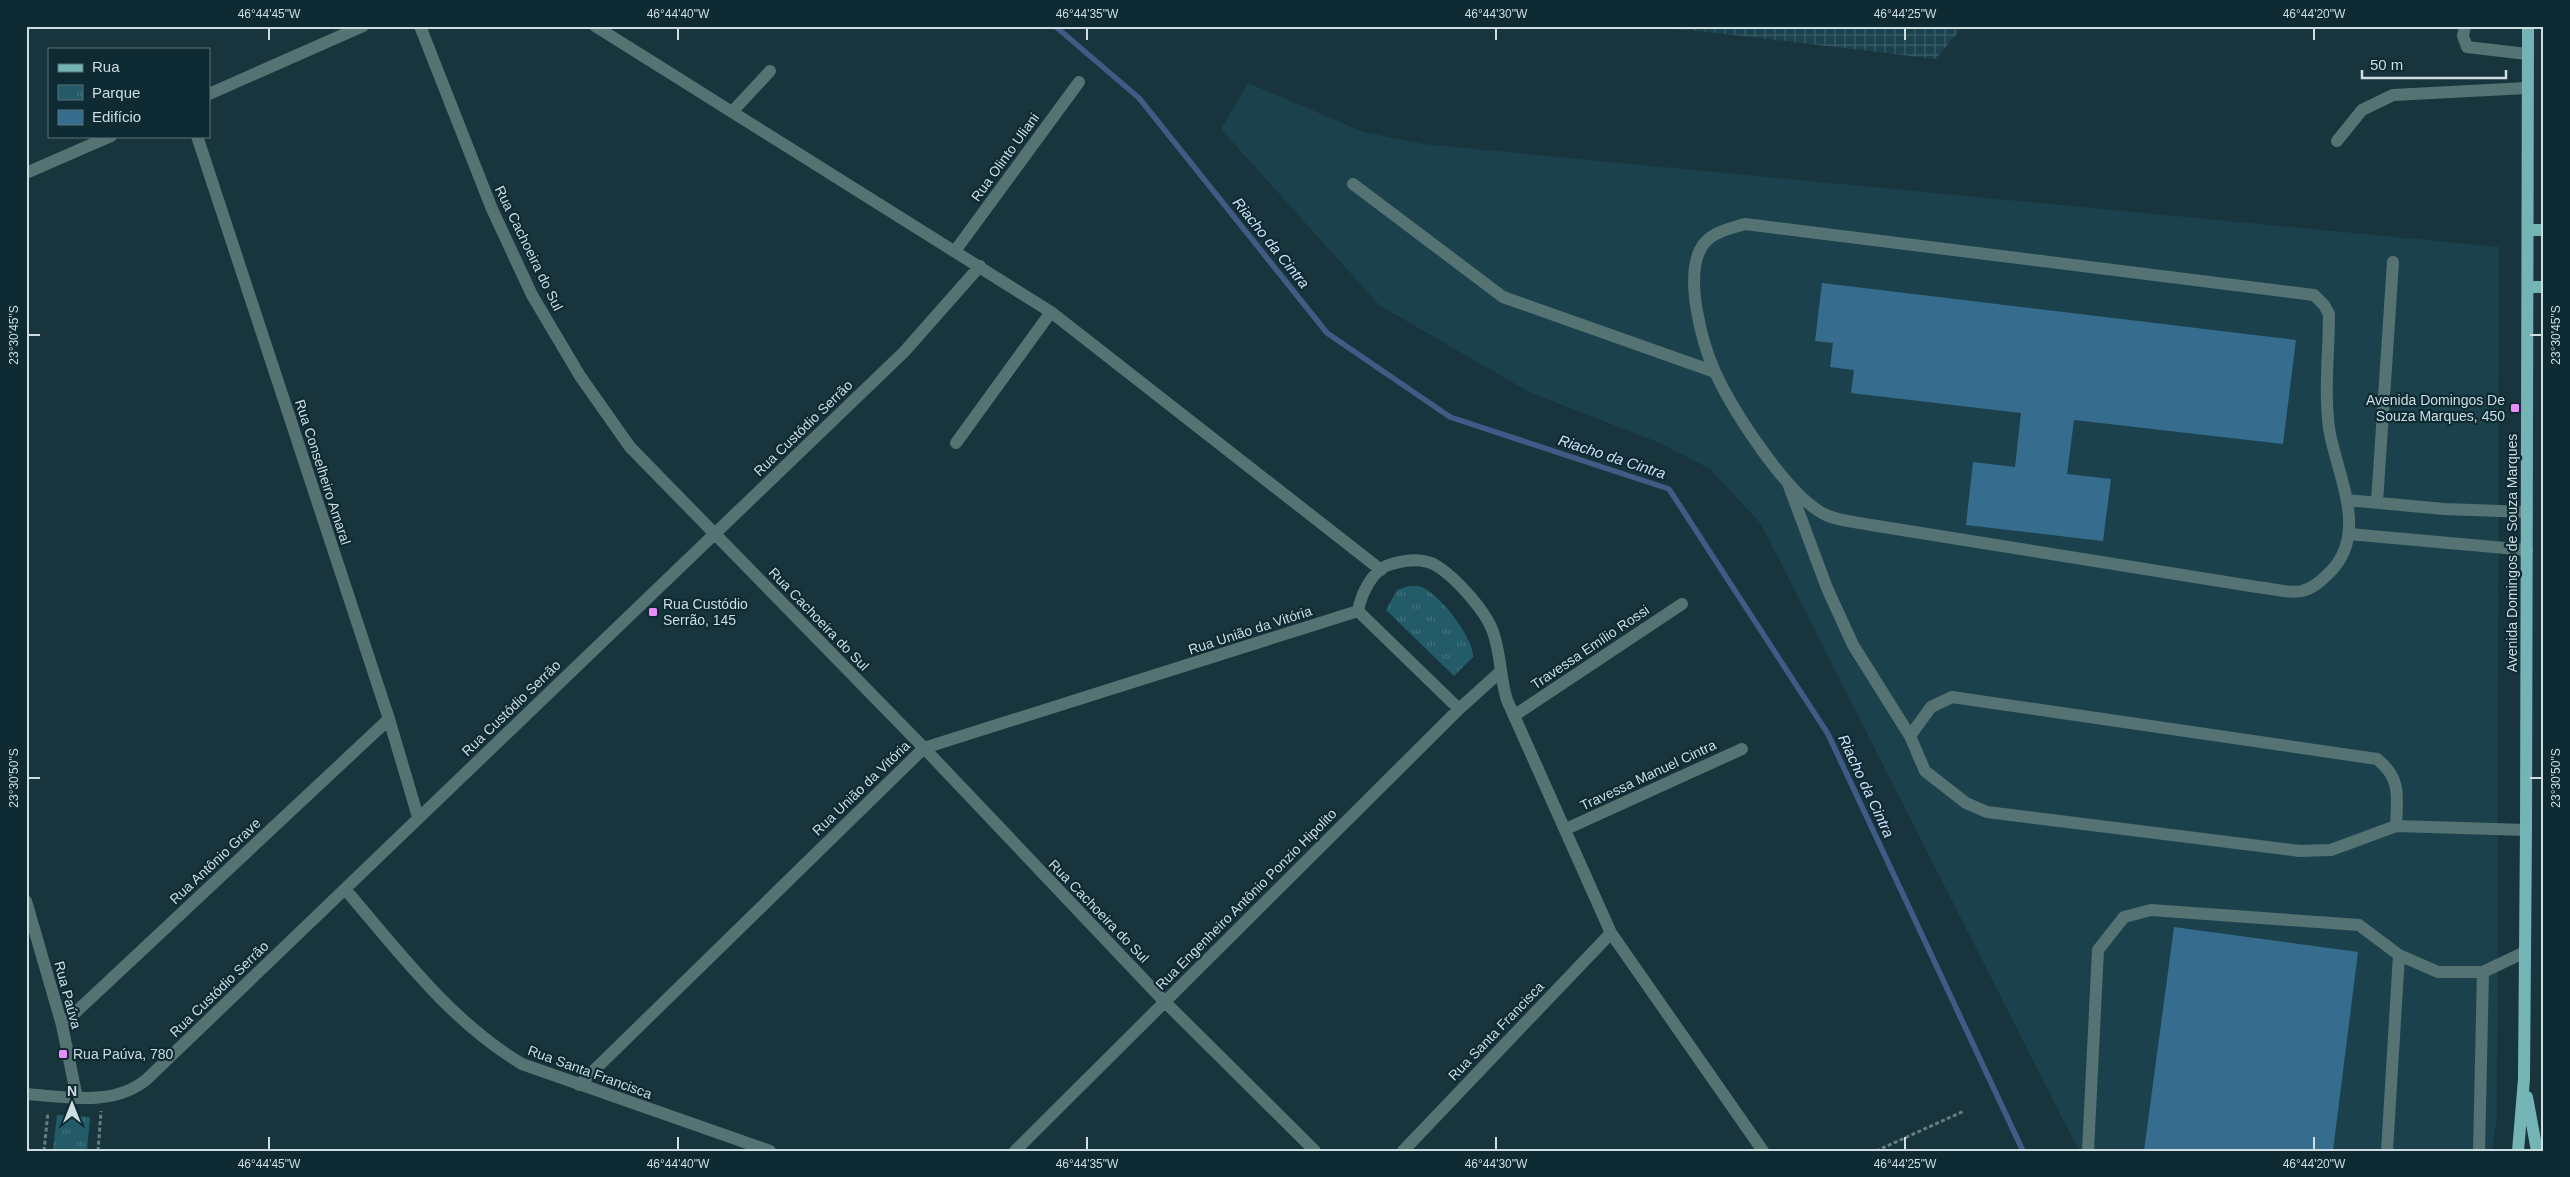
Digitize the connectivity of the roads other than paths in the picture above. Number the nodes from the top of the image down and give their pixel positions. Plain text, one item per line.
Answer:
1 (362, 26) edge
2 (420, 26) edge
3 (2465, 26) edge
4 (2528, 26) edge
5 (602, 28) edge
6 (2527, 54) junction
7 (770, 71) dead end
8 (1079, 82) dead end
9 (2527, 88) junction
10 (210, 94) edge
11 (732, 112) junction
12 (106, 138) edge
13 (198, 138) edge
14 (2337, 141) dead end
15 (26, 173) edge
16 (1352, 184) dead end
17 (2528, 230) junction
18 (2544, 230) edge
19 (955, 250) junction
20 (2393, 262) dead end
21 (980, 266) junction
22 (2528, 287) junction
23 (2544, 288) edge
24 (1051, 312) junction
25 (1715, 372) junction
26 (956, 443) dead end
27 (1788, 484) junction
28 (2347, 500) junction
29 (2377, 502) junction
30 (2527, 512) junction
31 (715, 534) junction
32 (2349, 534) junction
33 (2527, 550) junction
34 (1381, 570) junction
35 (1682, 604) dead end
36 (1358, 611) junction
37 (1500, 672) junction
38 (1460, 709) junction
39 (1515, 715) junction
40 (389, 720) junction
41 (1910, 736) junction
42 (924, 748) junction
43 (1742, 748) dead end
44 (418, 817) junction
45 (2396, 826) junction
46 (1566, 829) junction
47 (2526, 830) junction
48 (345, 889) junction
49 (26, 901) edge
50 (1611, 932) junction
51 (2525, 952) junction
52 (2400, 955) junction
53 (2482, 972) junction
54 (1164, 1001) junction
55 (62, 1024) junction
56 (2524, 1080) junction
57 (579, 1085) junction
58 (26, 1094) edge
59 (77, 1098) junction
60 (770, 1151) edge
61 (1015, 1151) edge
62 (1315, 1151) edge
63 (1402, 1151) edge
64 (1764, 1151) edge
65 (2088, 1151) edge
66 (2387, 1151) edge
67 (2479, 1151) edge
68 (2518, 1151) edge
69 (2536, 1151) edge

1 - 10 street
2 - 31 street, Rua Cachoeira do Sul
3 - 6 street
4 - 6 main road, Avenida Domingos de Souza Marques
5 - 11 street
6 - 9 main road, Avenida Domingos de Souza Marques
7 - 11 street
8 - 19 street, Rua Olinto Uliani
9 - 14 street
9 - 17 main road, Avenida Domingos de Souza Marques
11 - 19 street
12 - 15 street
13 - 40 street, Rua Conselheiro Amaral
16 - 25 street
17 - 18 main road
17 - 22 main road, Avenida Domingos de Souza Marques
19 - 21 street
20 - 29 street
21 - 24 street
21 - 31 street, Rua Custódio Serrão
22 - 23 main road
22 - 30 main road, Avenida Domingos de Souza Marques
24 - 26 street
24 - 34 street
25 - 27 street
25 - 28 street
27 - 32 street
27 - 41 street
28 - 29 street
28 - 32 street
29 - 30 street
30 - 33 main road, Avenida Domingos de Souza Marques
31 - 42 street, Rua Cachoeira do Sul
31 - 44 street, Rua Custódio Serrão
32 - 33 street
33 - 47 main road, Avenida Domingos de Souza Marques
34 - 36 street
34 - 37 street
35 - 39 street, Travessa Emílio Rossi
36 - 38 street
36 - 42 street, Rua União da Vitória
37 - 38 street, Rua Engenheiro Antônio Ponzio Hipolito
37 - 39 street
38 - 54 street, Rua Engenheiro Antônio Ponzio Hipolito
39 - 46 street
40 - 44 street, Rua Conselheiro Amaral
40 - 55 street, Rua Antônio Grave
41 - 45 street
41 - 45 street
42 - 54 street, Rua Cachoeira do Sul
42 - 57 street, Rua União da Vitória
43 - 46 street, Travessa Manuel Cintra
44 - 48 street, Rua Custódio Serrão
45 - 47 street
46 - 50 street
47 - 51 main road, Avenida Domingos de Souza Marques
48 - 57 street, Rua Santa Francisca
48 - 59 street, Rua Custódio Serrão
49 - 55 street, Rua Paúva
50 - 63 street, Rua Santa Francisca
50 - 64 street
51 - 53 street
51 - 56 main road, Avenida Domingos de Souza Marques
52 - 53 street
52 - 65 street
52 - 66 street
53 - 67 street
54 - 61 street, Rua Engenheiro Antônio Ponzio Hipolito
54 - 62 street, Rua Cachoeira do Sul
55 - 59 street, Rua Paúva
56 - 68 main road, Avenida Domingos de Souza Marques
56 - 69 main road, Avenida Domingos de Souza Marques
57 - 60 street, Rua Santa Francisca
58 - 59 street, Rua Custódio Serrão

